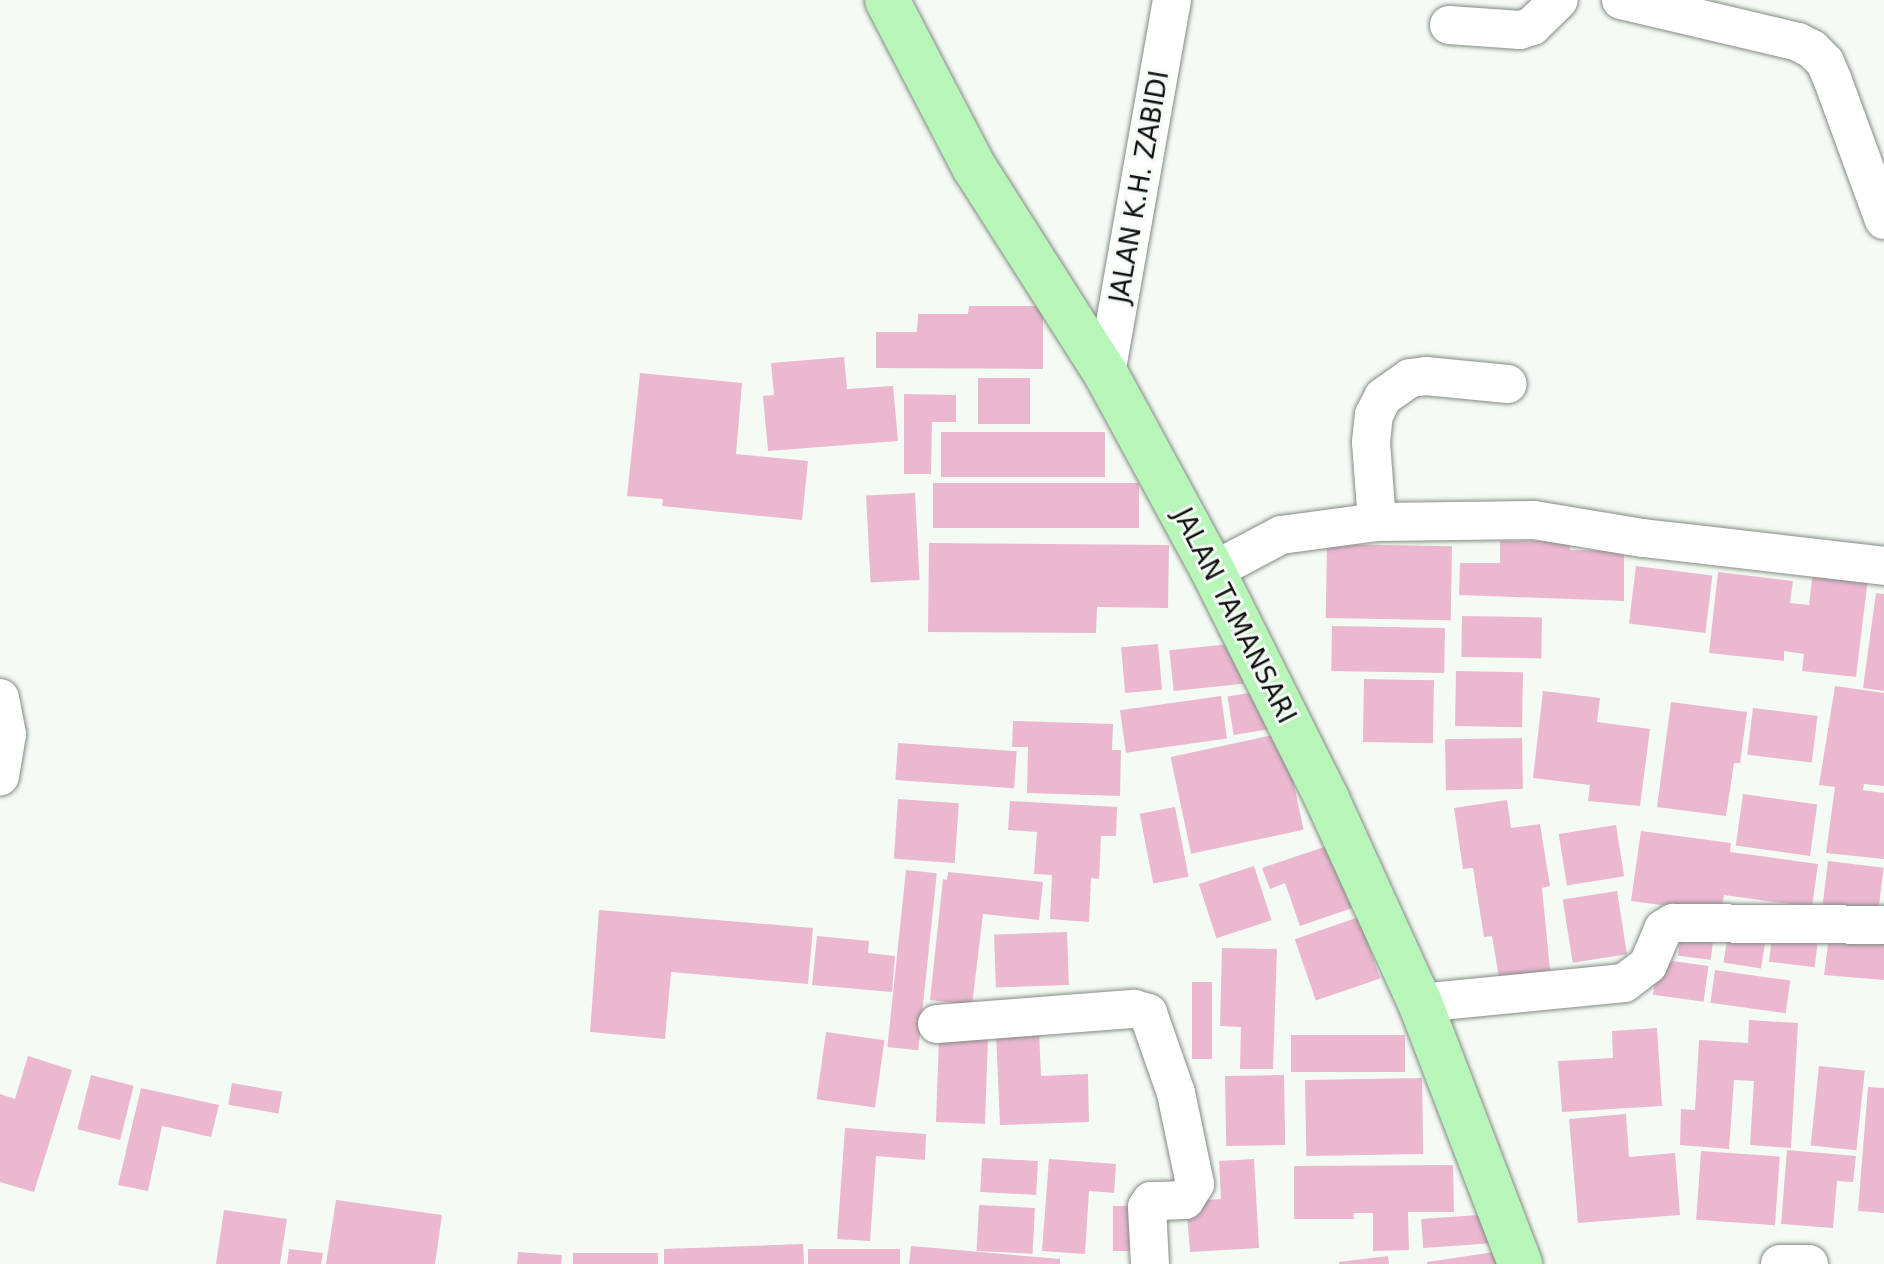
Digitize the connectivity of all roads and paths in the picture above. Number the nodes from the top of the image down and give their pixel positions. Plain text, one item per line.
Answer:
1 (887, 0) edge
2 (1172, 0) edge
3 (1559, 0) edge
4 (1621, 0) edge
5 (1449, 25) dead end
6 (1884, 220) edge
7 (1106, 374) junction
8 (1508, 384) dead end
9 (1377, 522) junction
10 (1884, 566) edge
11 (1213, 571) junction
12 (0, 698) edge
13 (0, 776) edge
14 (1884, 925) edge
15 (1420, 1003) junction
16 (937, 1024) dead end
17 (1150, 1264) edge
18 (1520, 1264) edge
19 (1780, 1264) edge
20 (1809, 1264) edge

1 - 7 main road, JALAN TAMANSARI
2 - 7 street, JALAN K.H. ZABIDI
3 - 5 street
4 - 6 street
7 - 11 main road, JALAN TAMANSARI
8 - 9 street
9 - 10 street
9 - 11 street
11 - 15 main road, JALAN TAMANSARI
12 - 13 street
14 - 15 street
15 - 18 main road, JALAN TAMANSARI
16 - 17 street
19 - 20 street

